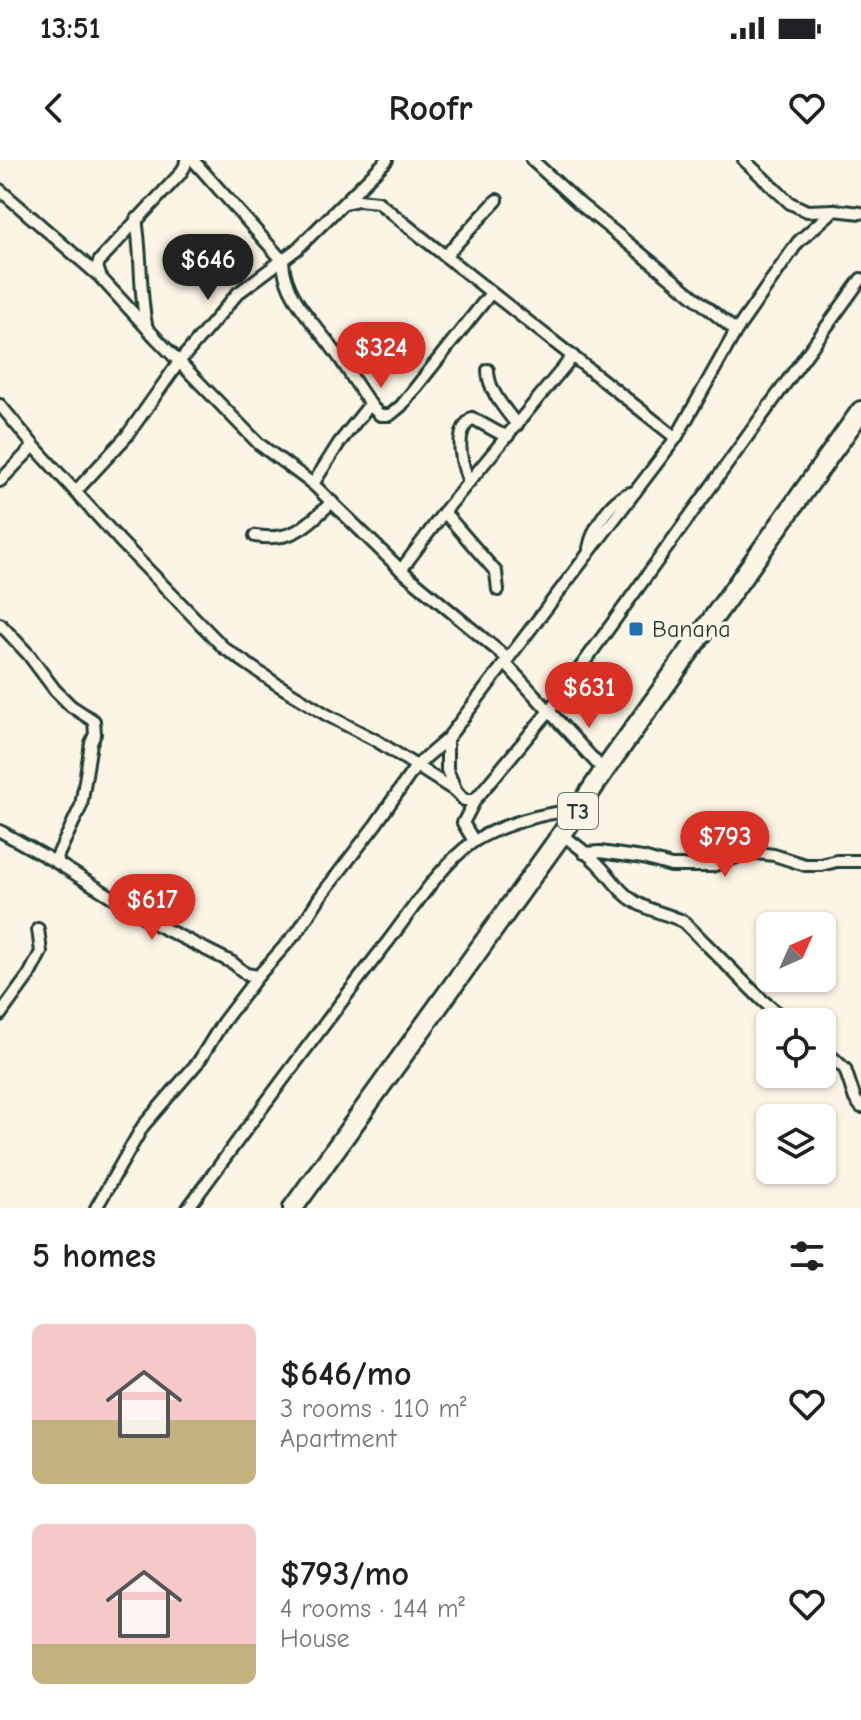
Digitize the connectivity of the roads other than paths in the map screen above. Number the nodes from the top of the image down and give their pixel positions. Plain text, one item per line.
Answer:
1 (186, 160) edge
2 (193, 160) edge
3 (387, 160) edge
4 (532, 160) edge
5 (744, 160) edge
6 (371, 175) junction
7 (0, 190) edge
8 (497, 200) dead end
9 (378, 202) junction
10 (343, 204) junction
11 (834, 210) junction
12 (861, 213) edge
13 (136, 219) junction
14 (445, 256) junction
15 (283, 261) junction
16 (101, 278) junction
17 (861, 279) edge
18 (491, 293) junction
19 (146, 326) junction
20 (736, 331) junction
21 (573, 356) junction
22 (179, 362) junction
23 (488, 370) dead end
24 (370, 404) junction
25 (0, 405) edge
26 (861, 411) edge
27 (517, 425) junction
28 (508, 436) junction
29 (676, 438) junction
30 (34, 446) junction
31 (0, 481) edge
32 (469, 482) junction
33 (313, 484) junction
34 (76, 491) junction
35 (332, 502) junction
36 (444, 512) junction
37 (255, 536) dead end
38 (401, 570) junction
39 (498, 590) dead end
40 (0, 624) edge
41 (506, 661) junction
42 (549, 711) junction
43 (447, 739) junction
44 (416, 766) junction
45 (604, 771) junction
46 (457, 792) junction
47 (475, 800) junction
48 (577, 812) junction
49 (0, 831) edge
50 (562, 834) junction
51 (474, 841) junction
52 (584, 853) junction
53 (861, 861) edge
54 (59, 864) junction
55 (38, 929) dead end
56 (242, 972) junction
57 (258, 976) junction
58 (243, 996) junction
59 (772, 1008) edge
60 (0, 1015) edge
61 (836, 1061) edge
62 (847, 1073) junction
63 (861, 1079) edge
64 (861, 1107) edge
65 (96, 1208) edge
66 (188, 1208) edge
67 (293, 1208) edge

1 - 13 street
2 - 15 street
3 - 6 street
4 - 20 street
5 - 11 street
6 - 9 street
6 - 10 street
7 - 16 street
8 - 14 street
9 - 10 street
9 - 14 street
10 - 15 street
11 - 12 street
11 - 20 street
13 - 16 street
13 - 19 street
14 - 18 street
15 - 22 street
15 - 24 street
16 - 19 street
17 - 42 street
18 - 21 street
18 - 24 street
19 - 22 street
20 - 29 street
21 - 27 street
21 - 29 street
22 - 33 street
22 - 34 street
23 - 27 street
24 - 33 street
25 - 30 street
26 - 45 highway, T3
27 - 28 street
28 - 32 street
28 - 32 street
29 - 41 street
30 - 31 street
30 - 34 street
32 - 36 street
33 - 35 street
34 - 44 street
35 - 37 street
35 - 38 street
36 - 38 street
36 - 39 street
38 - 41 street
40 - 54 street
41 - 42 street
41 - 43 street
42 - 45 street
42 - 47 street
43 - 44 street
43 - 46 street
44 - 46 street
44 - 57 street
45 - 48 highway, T3
46 - 47 street
47 - 51 street
48 - 50 highway, T3
48 - 51 street
49 - 54 street
50 - 52 street
50 - 67 highway, T3
51 - 66 street
52 - 53 street
52 - 59 street
54 - 56 street
55 - 60 street
56 - 57 street
56 - 58 street
57 - 58 street
58 - 65 street
61 - 62 street
62 - 63 street
62 - 64 street

